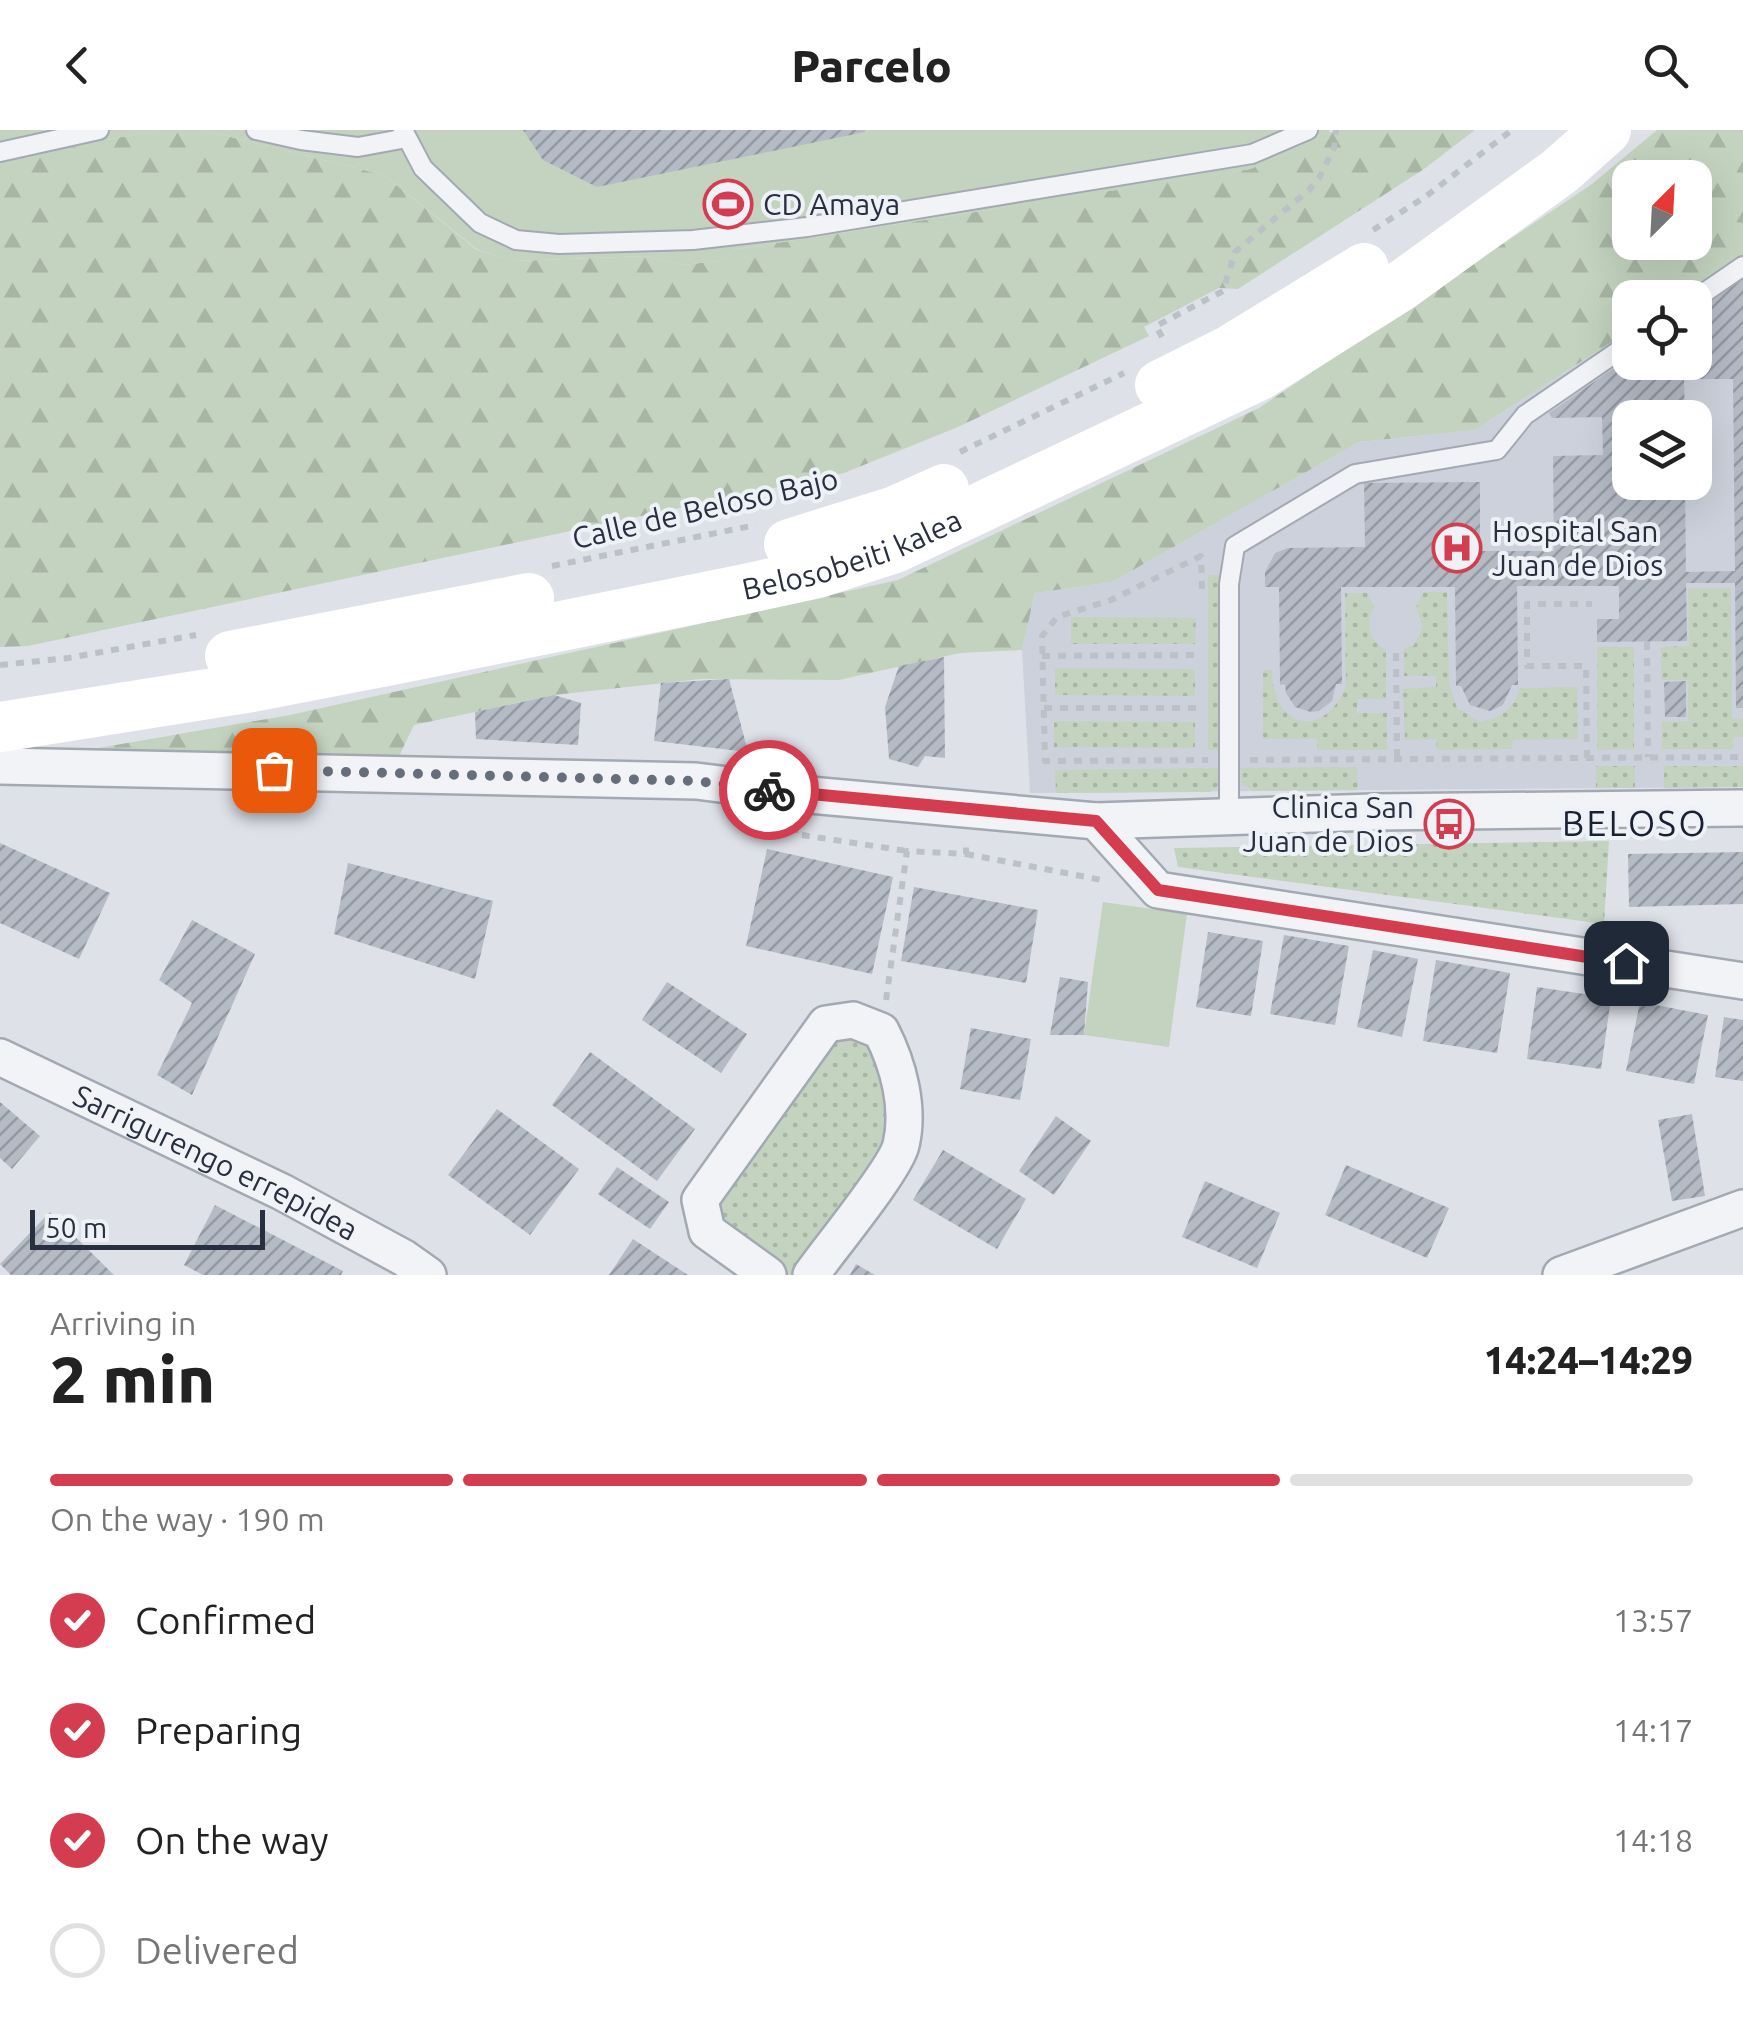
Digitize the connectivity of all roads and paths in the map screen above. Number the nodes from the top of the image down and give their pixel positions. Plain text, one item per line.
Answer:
1 (98, 130) edge
2 (256, 130) edge
3 (1308, 130) edge
4 (1336, 130) edge
5 (1512, 130) edge
6 (1554, 130) edge
7 (1606, 130) edge
8 (405, 134) edge
9 (0, 152) edge
10 (1360, 239) dead end
11 (1743, 266) edge
12 (1712, 287) edge
13 (1162, 337) dead end
14 (1612, 356) edge
15 (1140, 364) dead end
16 (955, 455) dead end
17 (775, 522) dead end
18 (549, 567) dead end
19 (1202, 596) dead end
20 (1592, 604) dead end
21 (198, 634) dead end
22 (1202, 636) dead end
23 (1647, 642) dead end
24 (1396, 653) dead end
25 (1202, 655) junction
26 (1042, 656) junction
27 (0, 665) edge
28 (1202, 673) dead end
29 (1202, 690) dead end
30 (0, 692) edge
31 (1044, 708) junction
32 (1202, 708) junction
33 (1202, 725) dead end
34 (0, 726) edge
35 (1202, 743) dead end
36 (1743, 757) edge
37 (1587, 758) junction
38 (1648, 758) junction
39 (1397, 759) junction
40 (1202, 760) junction
41 (1228, 760) junction
42 (0, 766) edge
43 (799, 794) junction
44 (1743, 808) edge
45 (966, 809) junction
46 (1229, 816) junction
47 (1096, 821) junction
48 (907, 851) junction
49 (966, 854) junction
50 (1158, 890) junction
51 (1743, 981) edge
52 (881, 1031) junction
53 (0, 1057) edge
54 (1743, 1208) edge
55 (428, 1275) edge
56 (768, 1275) edge
57 (811, 1275) edge
58 (1561, 1275) edge

1 - 9 lane
2 - 8 lane
3 - 8 lane
4 - 13 path
5 - 10 path
6 - 30 main road, Belosobeiti kalea
7 - 34 main road, Belosobeiti kalea
11 - 12 lane
14 - 41 lane
15 - 16 path
17 - 18 path, Calle de Beloso Bajo
19 - 26 path
20 - 37 path
21 - 27 path
22 - 25 path
23 - 38 path
24 - 39 path
25 - 26 path
25 - 28 path
26 - 31 path
29 - 32 path
31 - 32 path
31 - 40 path
32 - 33 path
35 - 40 path
36 - 38 path
37 - 38 path
37 - 39 path
39 - 41 path
40 - 41 path
41 - 46 lane
42 - 43 street
43 - 45 street
43 - 48 path
44 - 46 street
45 - 47 street
45 - 49 path
46 - 47 street
47 - 50 street
48 - 49 path
48 - 52 path
49 - 50 path
50 - 51 street
52 - 56 street
52 - 57 street
53 - 55 street, Sarrigurengo errepidea
54 - 58 street

